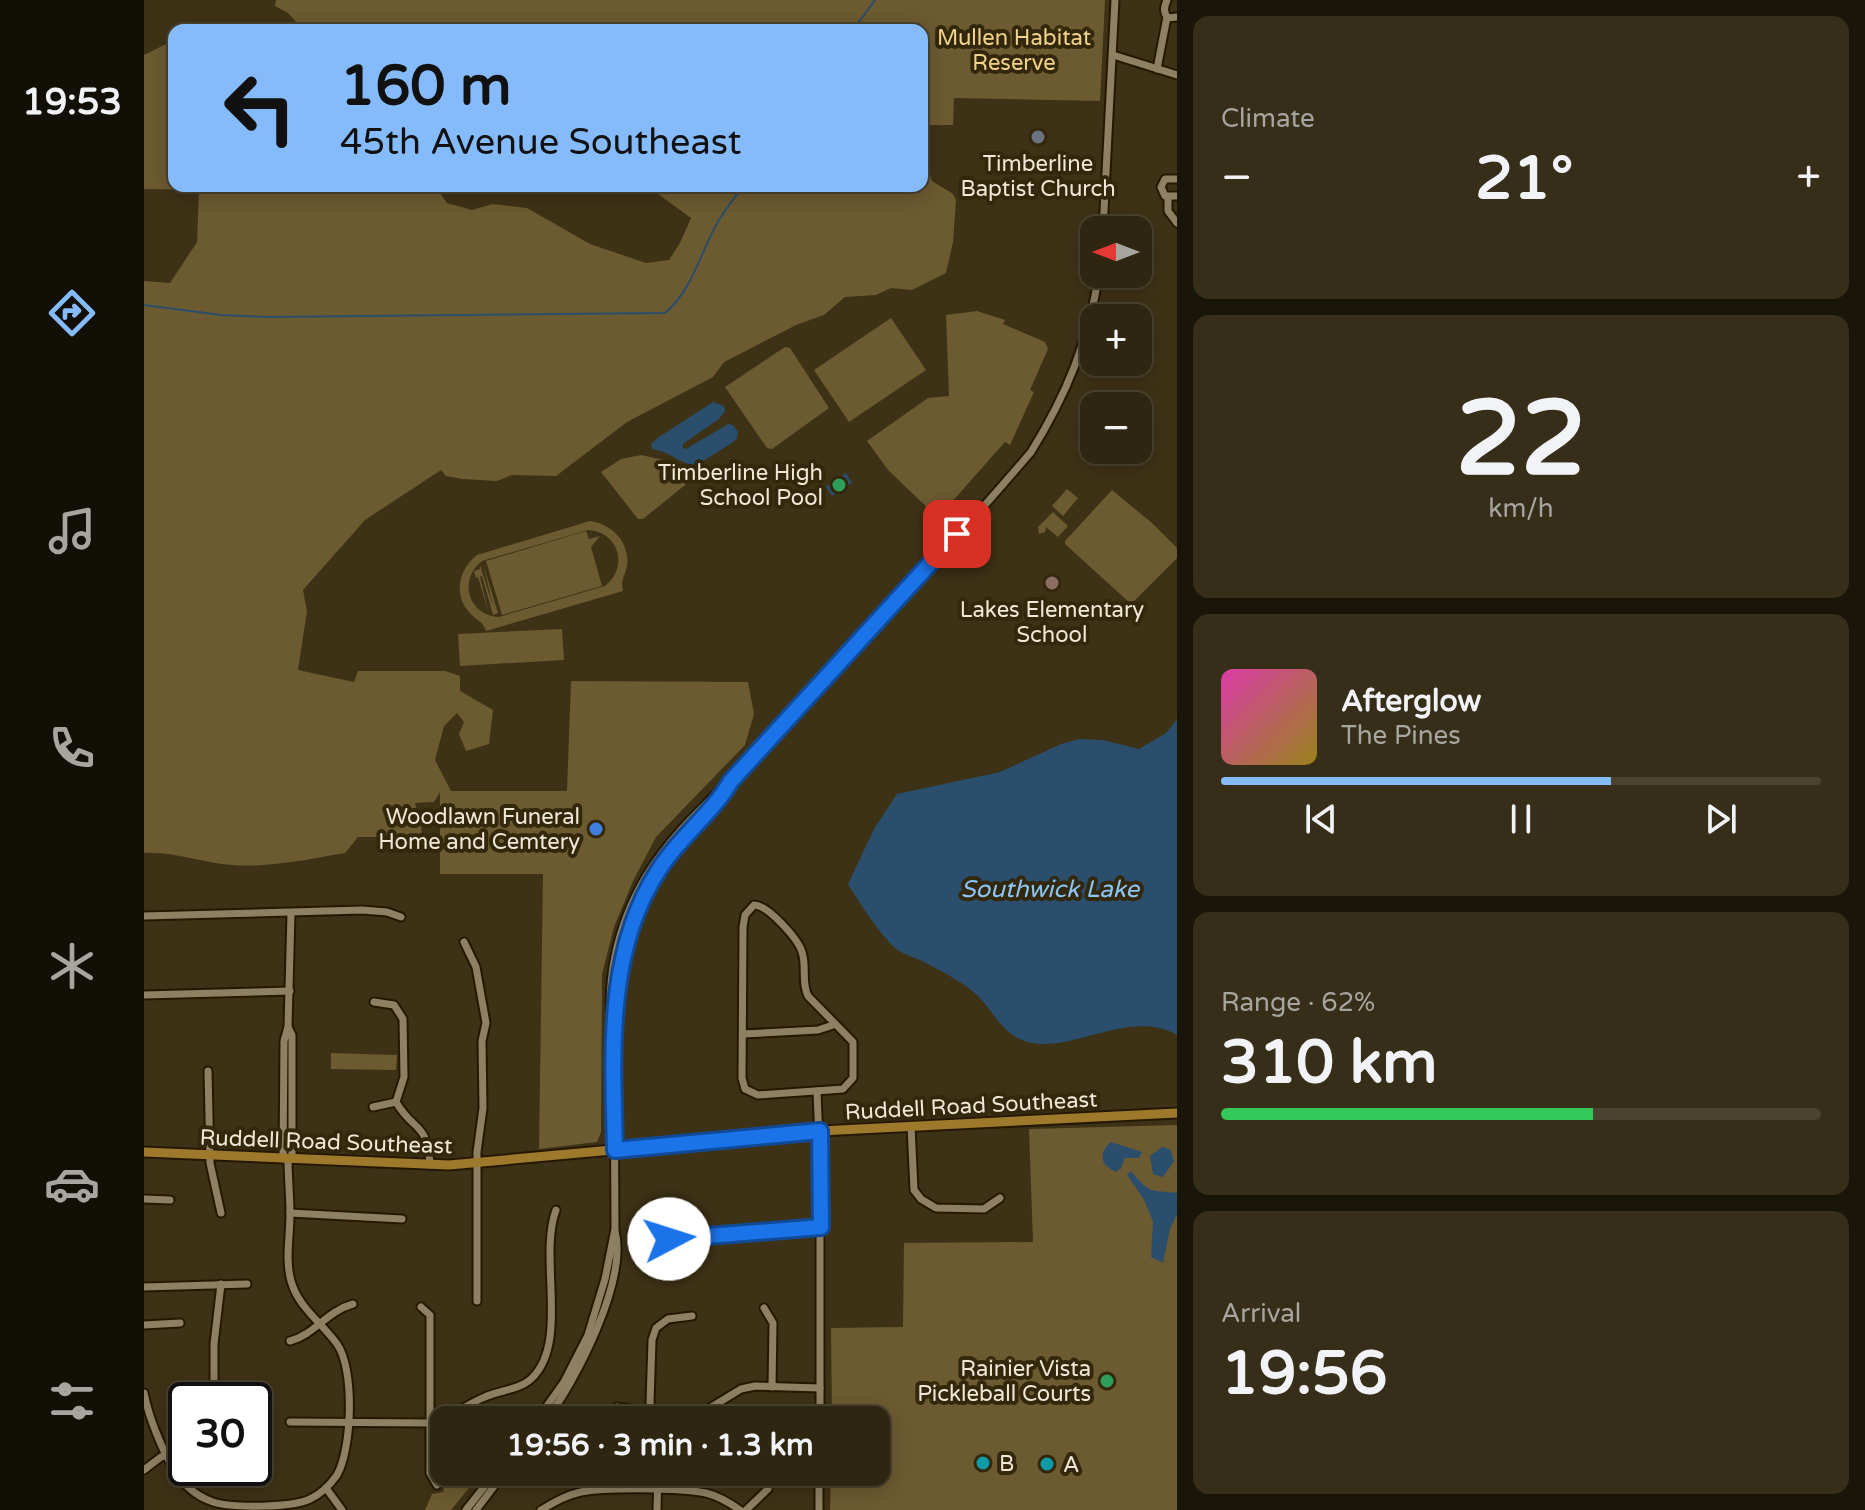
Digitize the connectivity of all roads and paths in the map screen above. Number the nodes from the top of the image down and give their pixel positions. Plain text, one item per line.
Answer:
1 (1115, 0) edge
2 (1167, 0) edge
3 (1167, 17) junction
4 (1177, 17) edge
5 (1113, 55) junction
6 (1157, 69) junction
7 (1177, 75) edge
8 (1177, 179) edge
9 (1172, 197) edge
10 (1104, 216) edge
11 (1177, 223) edge
12 (1096, 288) edge
13 (291, 913) junction
14 (144, 916) edge
15 (401, 917) dead end
16 (464, 942) dead end
17 (290, 991) junction
18 (144, 995) edge
19 (374, 1002) dead end
20 (833, 1025) junction
21 (743, 1034) junction
22 (208, 1071) dead end
23 (817, 1091) junction
24 (396, 1102) junction
25 (373, 1107) dead end
26 (1177, 1113) edge
27 (911, 1126) junction
28 (820, 1131) junction
29 (615, 1150) junction
30 (144, 1152) edge
31 (210, 1155) junction
32 (288, 1159) junction
33 (477, 1162) junction
34 (430, 1165) junction
35 (1000, 1198) dead end
36 (144, 1199) edge
37 (170, 1200) dead end
38 (556, 1210) dead end
39 (221, 1213) dead end
40 (290, 1213) junction
41 (402, 1219) dead end
42 (821, 1227) junction
43 (615, 1229) junction
44 (669, 1239) dead end
45 (221, 1284) junction
46 (247, 1284) dead end
47 (144, 1287) edge
48 (477, 1301) dead end
49 (353, 1304) dead end
50 (421, 1307) dead end
51 (764, 1308) dead end
52 (692, 1316) dead end
53 (319, 1322) junction
54 (180, 1323) dead end
55 (144, 1325) edge
56 (290, 1341) dead end
57 (214, 1382) edge
58 (772, 1387) junction
59 (820, 1388) junction
60 (144, 1393) edge
61 (547, 1406) edge
62 (555, 1406) edge
63 (651, 1406) edge
64 (713, 1406) edge
65 (820, 1406) edge
66 (348, 1421) junction
67 (290, 1422) dead end
68 (429, 1423) junction
69 (167, 1454) junction
70 (144, 1470) edge
71 (430, 1473) edge
72 (486, 1486) edge
73 (492, 1486) edge
74 (657, 1486) edge
75 (819, 1486) edge
76 (326, 1488) junction
77 (768, 1489) dead end
78 (657, 1491) junction
79 (218, 1507) edge
80 (472, 1507) edge
81 (342, 1510) edge
82 (490, 1510) edge
83 (541, 1510) edge
84 (657, 1510) edge
85 (740, 1510) edge
86 (746, 1510) edge
87 (819, 1510) edge

1 - 5 street
2 - 3 street
3 - 4 street
3 - 6 street
5 - 6 street
5 - 10 street
6 - 7 street
8 - 9 street
9 - 11 street
12 - 29 street
13 - 14 street
13 - 15 street
13 - 17 street
16 - 33 street
17 - 18 street
17 - 32 street
19 - 24 street
20 - 21 street
20 - 21 street
20 - 23 street
21 - 23 street
22 - 31 street
23 - 28 street
24 - 25 street
24 - 34 street
26 - 27 main road, Ruddell Road Southeast
27 - 28 main road, Ruddell Road Southeast
27 - 35 street
28 - 29 main road, Ruddell Road Southeast
28 - 42 street
29 - 33 main road, Ruddell Road Southeast
29 - 43 street
30 - 31 main road, Ruddell Road Southeast
31 - 32 main road, Ruddell Road Southeast
31 - 39 street
32 - 34 main road, Ruddell Road Southeast
32 - 40 street
33 - 34 main road, Ruddell Road Southeast
33 - 48 street
36 - 37 street
38 - 68 street
40 - 41 street
40 - 53 street
42 - 44 street
42 - 59 street
43 - 61 street
43 - 62 street
45 - 46 street
45 - 47 street
45 - 57 street
49 - 53 street
50 - 68 street
51 - 58 street
52 - 63 street
53 - 56 street
53 - 66 street
54 - 55 street
58 - 59 street
58 - 64 street
59 - 65 street
60 - 69 street
66 - 67 street
66 - 68 street
66 - 76 street
68 - 71 street
69 - 70 street
69 - 79 street
72 - 80 street
73 - 80 street
74 - 78 street
75 - 87 street
76 - 79 street
76 - 81 street
77 - 86 street
78 - 83 street
78 - 84 street
78 - 85 street
80 - 82 street

